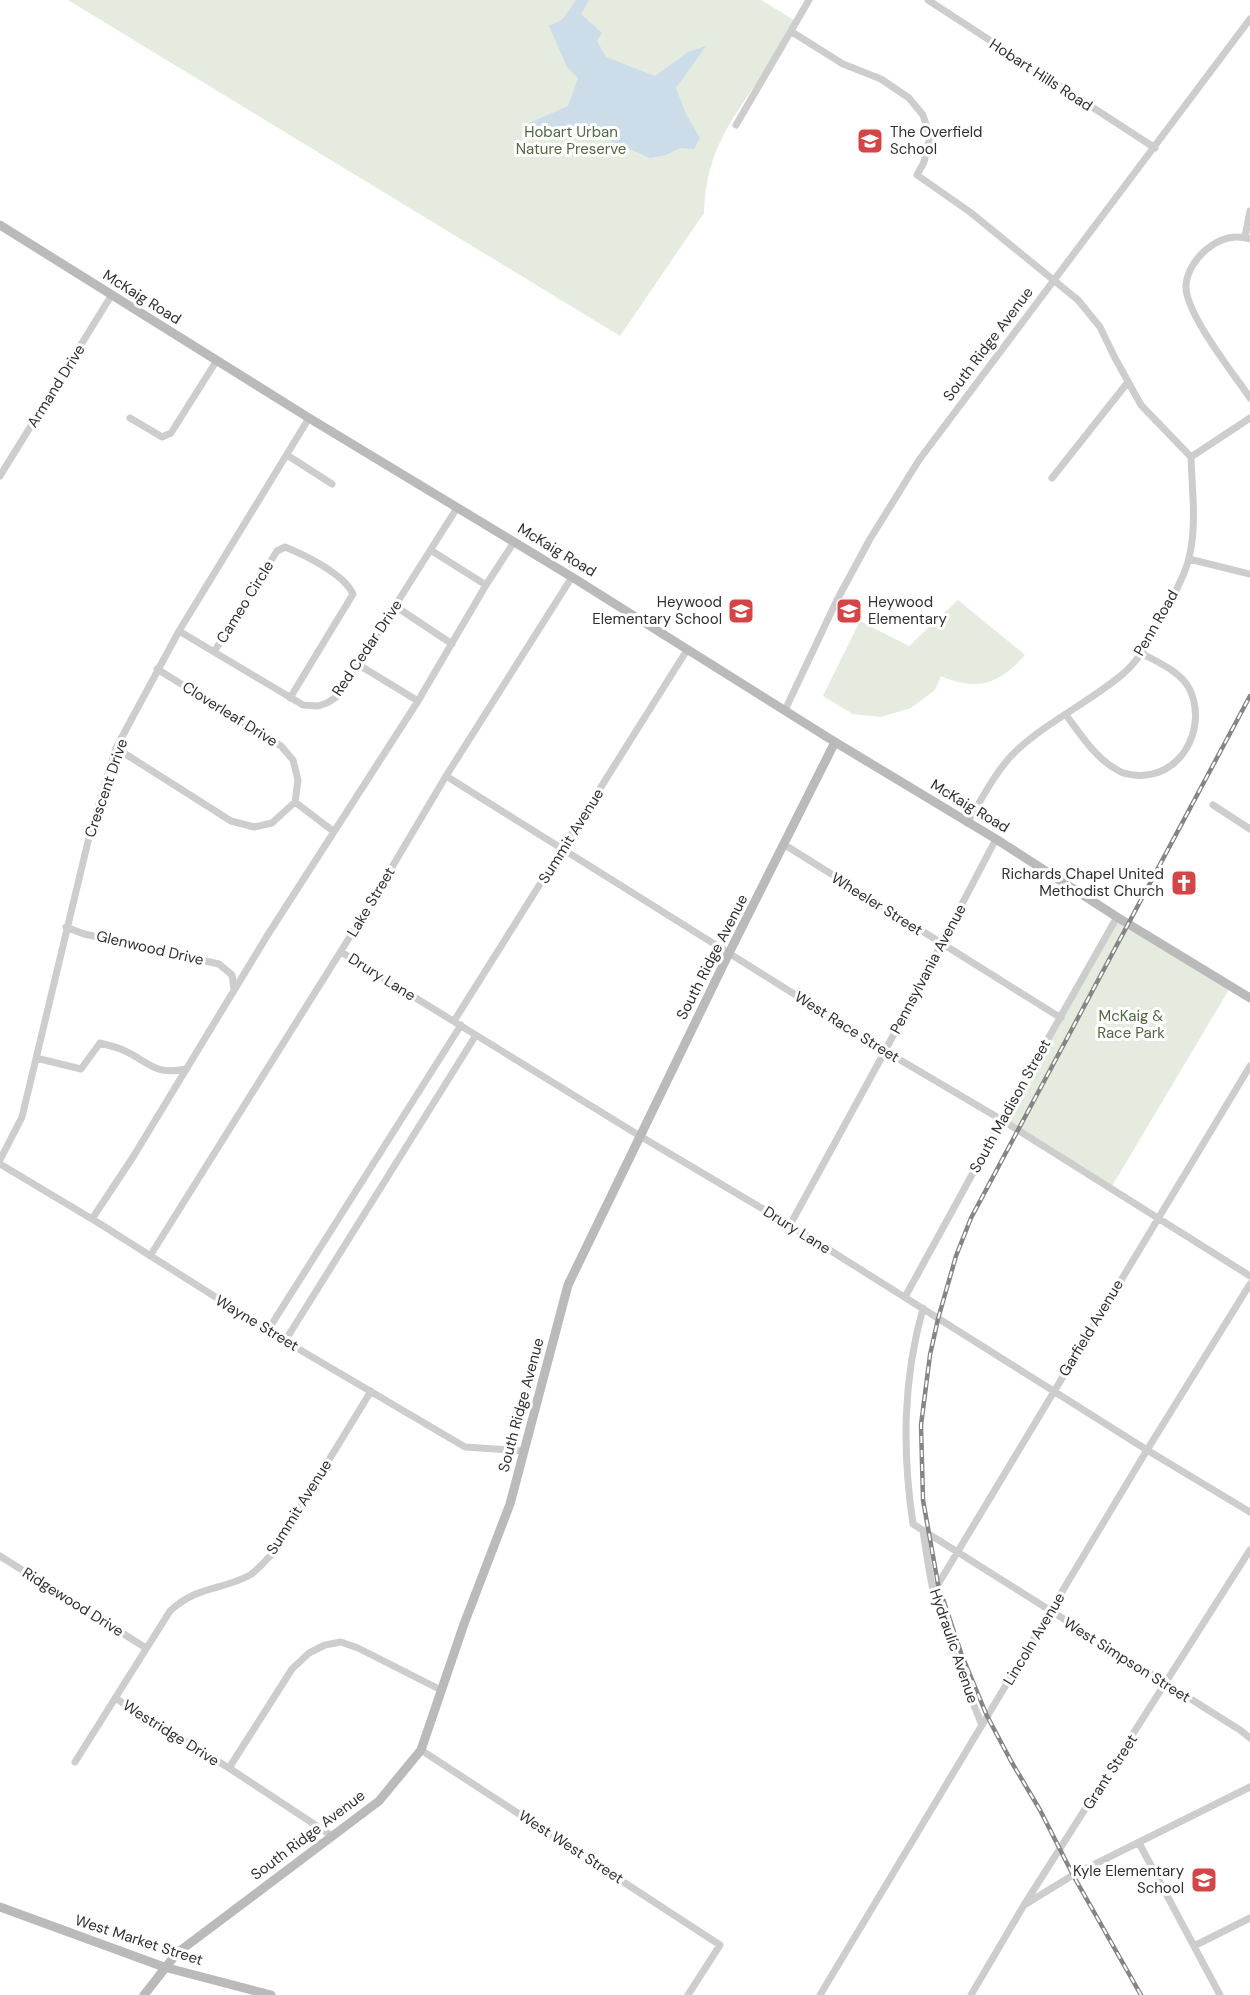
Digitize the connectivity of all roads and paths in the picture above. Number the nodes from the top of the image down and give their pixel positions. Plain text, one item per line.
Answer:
1 (809, 0) edge
2 (928, 0) edge
3 (1250, 19) edge
4 (792, 32) junction
5 (736, 124) dead end
6 (1155, 148) junction
7 (1250, 211) edge
8 (0, 225) edge
9 (1247, 238) edge
10 (1054, 281) junction
11 (111, 296) junction
12 (217, 360) junction
13 (1128, 382) junction
14 (1250, 398) edge
15 (130, 418) dead end
16 (309, 418) junction
17 (1250, 418) edge
18 (287, 455) junction
19 (1191, 457) junction
20 (0, 476) edge
21 (1052, 478) dead end
22 (332, 484) dead end
23 (458, 508) junction
24 (514, 542) junction
25 (432, 551) junction
26 (1189, 559) junction
27 (1250, 574) edge
28 (572, 577) junction
29 (486, 585) junction
30 (395, 606) junction
31 (179, 631) junction
32 (452, 644) junction
33 (687, 650) junction
34 (214, 652) junction
35 (1141, 653) junction
36 (359, 665) junction
37 (157, 669) junction
38 (290, 698) junction
39 (418, 701) junction
40 (784, 710) junction
41 (1066, 715) junction
42 (835, 742) junction
43 (116, 748) junction
44 (446, 776) junction
45 (295, 802) junction
46 (1213, 805) dead end
47 (967, 823) junction
48 (1250, 829) edge
49 (333, 831) junction
50 (996, 839) junction
51 (785, 845) junction
52 (562, 850) junction
53 (1117, 917) junction
54 (66, 927) junction
55 (941, 944) junction
56 (341, 952) junction
57 (729, 953) junction
58 (234, 990) junction
59 (1250, 998) edge
60 (1060, 1018) junction
61 (457, 1023) junction
62 (476, 1035) junction
63 (885, 1051) junction
64 (36, 1058) junction
65 (1250, 1066) edge
66 (186, 1069) junction
67 (1002, 1120) junction
68 (640, 1136) junction
69 (0, 1162) edge
70 (1158, 1217) junction
71 (92, 1219) junction
72 (790, 1225) junction
73 (150, 1256) junction
74 (1250, 1276) edge
75 (1250, 1284) edge
76 (905, 1297) junction
77 (923, 1308) junction
78 (268, 1330) junction
79 (285, 1341) junction
80 (1054, 1390) junction
81 (371, 1391) junction
82 (1147, 1450) junction
83 (524, 1451) junction
84 (1250, 1512) edge
85 (923, 1531) junction
86 (1250, 1550) edge
87 (958, 1554) junction
88 (0, 1556) edge
89 (934, 1591) junction
90 (1050, 1611) junction
91 (146, 1648) junction
92 (1166, 1684) junction
93 (441, 1690) junction
94 (115, 1698) junction
95 (982, 1725) junction
96 (1250, 1738) edge
97 (422, 1750) junction
98 (75, 1762) dead end
99 (229, 1768) junction
100 (1250, 1787) edge
101 (332, 1836) junction
102 (1139, 1843) junction
103 (1024, 1905) junction
104 (0, 1907) edge
105 (1250, 1918) edge
106 (1194, 1946) junction
107 (164, 1967) junction
108 (144, 1995) edge
109 (271, 1995) edge
110 (688, 1995) edge
111 (820, 1995) edge
112 (971, 1995) edge
113 (1220, 1995) edge

1 - 4 street
2 - 6 street, Hobart Hills Road
3 - 6 street, South Ridge Avenue
4 - 5 street
4 - 10 street
6 - 10 street, South Ridge Avenue
7 - 9 street
8 - 11 street, McKaig Road
9 - 14 street
10 - 13 street
10 - 40 street, South Ridge Avenue
11 - 12 street, McKaig Road
11 - 20 street, Armand Drive
12 - 15 street
12 - 16 street, McKaig Road
13 - 19 street
13 - 21 street
16 - 18 street, Crescent Drive
16 - 23 street, McKaig Road
17 - 19 street
18 - 22 street
18 - 31 street, Crescent Drive
19 - 26 street, Penn Road
23 - 24 street, McKaig Road
23 - 25 street, Red Cedar Drive
24 - 28 street, McKaig Road
24 - 29 street
25 - 29 street
25 - 30 street, Red Cedar Drive
26 - 27 street
26 - 35 street, Penn Road
28 - 33 street, McKaig Road
28 - 44 street, Lake Street
29 - 32 street
30 - 32 street
30 - 36 street, Red Cedar Drive
31 - 34 street, Red Cedar Drive
31 - 37 street, Crescent Drive
32 - 39 street
33 - 40 street, McKaig Road
33 - 52 street, Summit Avenue
34 - 38 street, Red Cedar Drive
34 - 38 street, Cameo Circle
35 - 41 street, Penn Road
35 - 41 street
36 - 38 street, Red Cedar Drive
36 - 39 street
37 - 43 street, Crescent Drive
37 - 45 street, Cloverleaf Drive
39 - 49 street
40 - 42 street, McKaig Road
41 - 47 street, Penn Road
42 - 47 street, McKaig Road
42 - 51 street, South Ridge Avenue
43 - 45 street
43 - 54 street, Crescent Drive
44 - 52 street, West Race Street
44 - 56 street, Lake Street
45 - 49 street
46 - 48 street
47 - 50 street, McKaig Road
49 - 58 street
50 - 53 street, McKaig Road
50 - 55 street, Pennsylvania Avenue
51 - 55 street, Wheeler Street
51 - 57 street, South Ridge Avenue
52 - 57 street, West Race Street
52 - 61 street, Summit Avenue
53 - 59 street, McKaig Road
53 - 60 street, South Madison Street
54 - 58 street, Glenwood Drive
54 - 64 street, Crescent Drive
55 - 60 street, Wheeler Street
55 - 63 street, Pennsylvania Avenue
56 - 61 street, Drury Lane
56 - 73 street, Lake Street
57 - 63 street, West Race Street
57 - 68 street, South Ridge Avenue
58 - 66 street
60 - 67 street, South Madison Street
61 - 62 street, Drury Lane
61 - 78 street, Summit Avenue
62 - 68 street, Drury Lane
62 - 79 street
63 - 67 street, West Race Street
63 - 72 street, Pennsylvania Avenue
64 - 66 street
64 - 69 street, Crescent Drive
65 - 70 street, Garfield Avenue
66 - 71 street
67 - 70 street, West Race Street
67 - 76 street, South Madison Street
68 - 72 street, Drury Lane
68 - 83 street, South Ridge Avenue
69 - 71 street, Wayne Street
70 - 74 street, West Race Street
70 - 80 street, Garfield Avenue
71 - 73 street, Wayne Street
72 - 76 street, Drury Lane
73 - 78 street, Wayne Street
75 - 82 street, Lincoln Avenue
76 - 77 street, Drury Lane
77 - 80 street, Drury Lane
77 - 85 street, West Simpson Street
78 - 79 street, Wayne Street
79 - 81 street, Wayne Street
80 - 82 street, Drury Lane
80 - 87 street, Garfield Avenue
81 - 83 street, Wayne Street
81 - 91 street, Summit Avenue
82 - 84 street, Drury Lane
82 - 90 street, Lincoln Avenue
83 - 93 street, South Ridge Avenue
85 - 87 street, West Simpson Street
85 - 89 street, Hydraulic Avenue
86 - 92 street, Grant Street
87 - 89 street, Garfield Avenue
87 - 90 street, West Simpson Street
88 - 91 street, Ridgewood Drive
89 - 95 street, Hydraulic Avenue
90 - 92 street, West Simpson Street
90 - 95 street, Lincoln Avenue
91 - 94 street, Summit Avenue
92 - 96 street, West Simpson Street
92 - 103 street, Grant Street
93 - 97 street, South Ridge Avenue
93 - 99 street, Westridge Drive
94 - 98 street, Summit Avenue
94 - 99 street, Westridge Drive
95 - 111 street, Lincoln Avenue
97 - 101 street, South Ridge Avenue
97 - 110 street, West West Street
99 - 101 street
100 - 102 street
101 - 107 street, South Ridge Avenue
102 - 103 street
102 - 106 street
103 - 112 street, Grant Street
104 - 107 street, West Market Street
105 - 106 street
106 - 113 street
107 - 108 street, South Ridge Avenue
107 - 109 street, West Market Street

